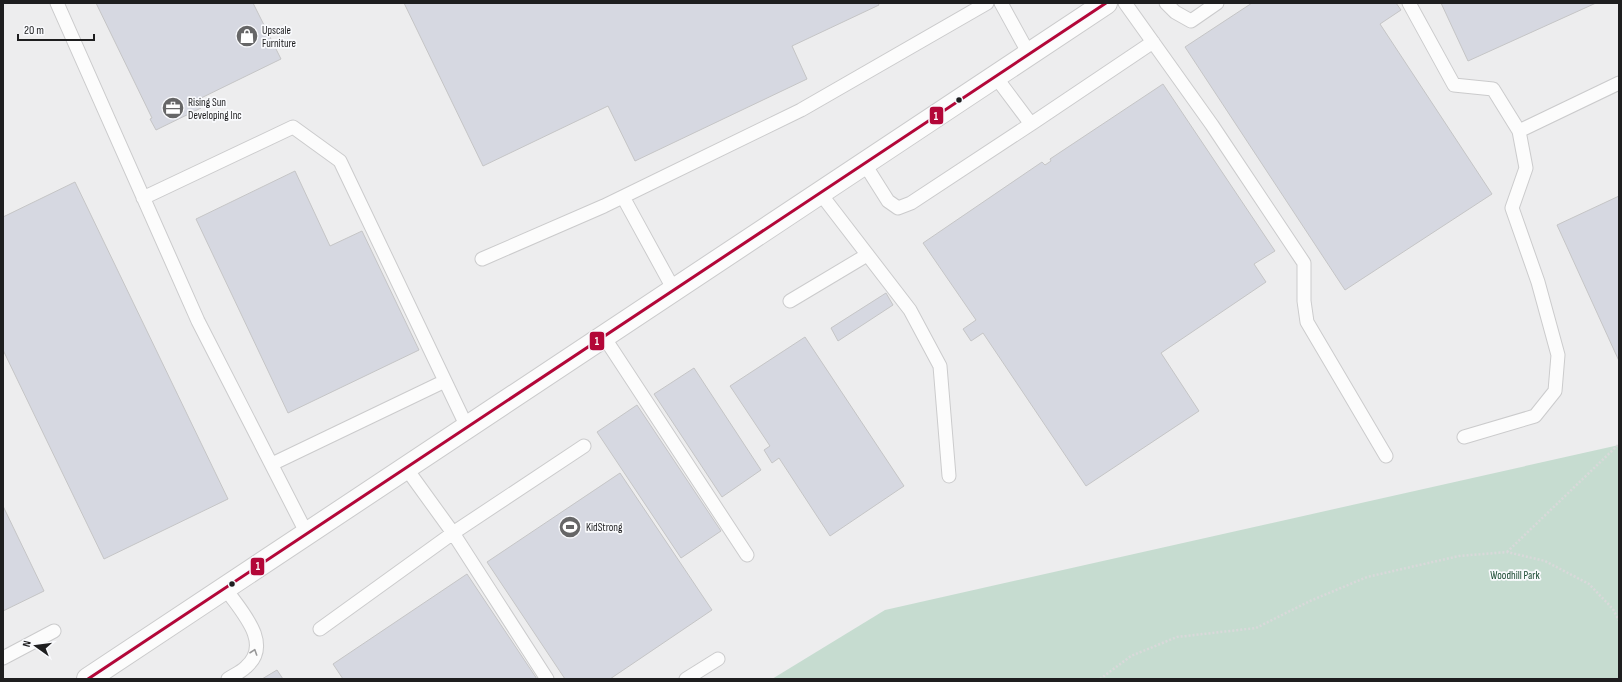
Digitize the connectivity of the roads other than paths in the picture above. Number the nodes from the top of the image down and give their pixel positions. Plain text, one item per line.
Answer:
1 (57, 3) edge
2 (987, 3) edge
3 (1001, 3) edge
4 (1106, 3) edge
5 (1125, 3) edge
6 (1166, 3) edge
7 (1217, 3) edge
8 (1409, 3) edge
9 (1153, 42) junction
10 (1029, 54) junction
11 (995, 76) junction
12 (1619, 83) edge
13 (1031, 124) junction
14 (1519, 131) junction
15 (864, 163) junction
16 (820, 193) junction
17 (623, 196) junction
18 (143, 198) junction
19 (868, 256) junction
20 (482, 258) dead end
21 (674, 290) junction
22 (790, 301) dead end
23 (604, 337) junction
24 (445, 380) junction
25 (467, 427) junction
26 (1464, 437) dead end
27 (584, 446) dead end
28 (1386, 456) dead end
29 (272, 464) junction
30 (406, 468) junction
31 (949, 476) dead end
32 (453, 533) junction
33 (308, 534) junction
34 (747, 555) dead end
35 (224, 588) junction
36 (320, 628) dead end
37 (54, 631) dead end
38 (3, 658) edge
39 (718, 659) dead end
40 (88, 679) edge
41 (228, 679) edge
42 (547, 679) edge
43 (686, 679) edge

1 - 18 lane
2 - 17 lane
3 - 10 lane
4 - 10 street
5 - 9 lane
6 - 7 lane
8 - 14 lane
9 - 13 lane
9 - 28 lane
10 - 11 street
11 - 13 lane
11 - 15 street
12 - 14 lane
13 - 15 lane
14 - 26 lane
15 - 16 street
16 - 19 lane
16 - 21 street
17 - 20 lane
17 - 21 lane
18 - 24 lane
18 - 29 lane
19 - 22 lane
19 - 31 lane
21 - 23 street
23 - 25 street
23 - 34 lane
24 - 25 lane
24 - 29 lane
25 - 30 street
27 - 32 lane
29 - 33 lane
30 - 32 lane
30 - 33 street
32 - 36 lane
32 - 42 lane
33 - 35 street
35 - 40 street
41 -> 35 lane
37 - 38 lane
39 - 43 lane

